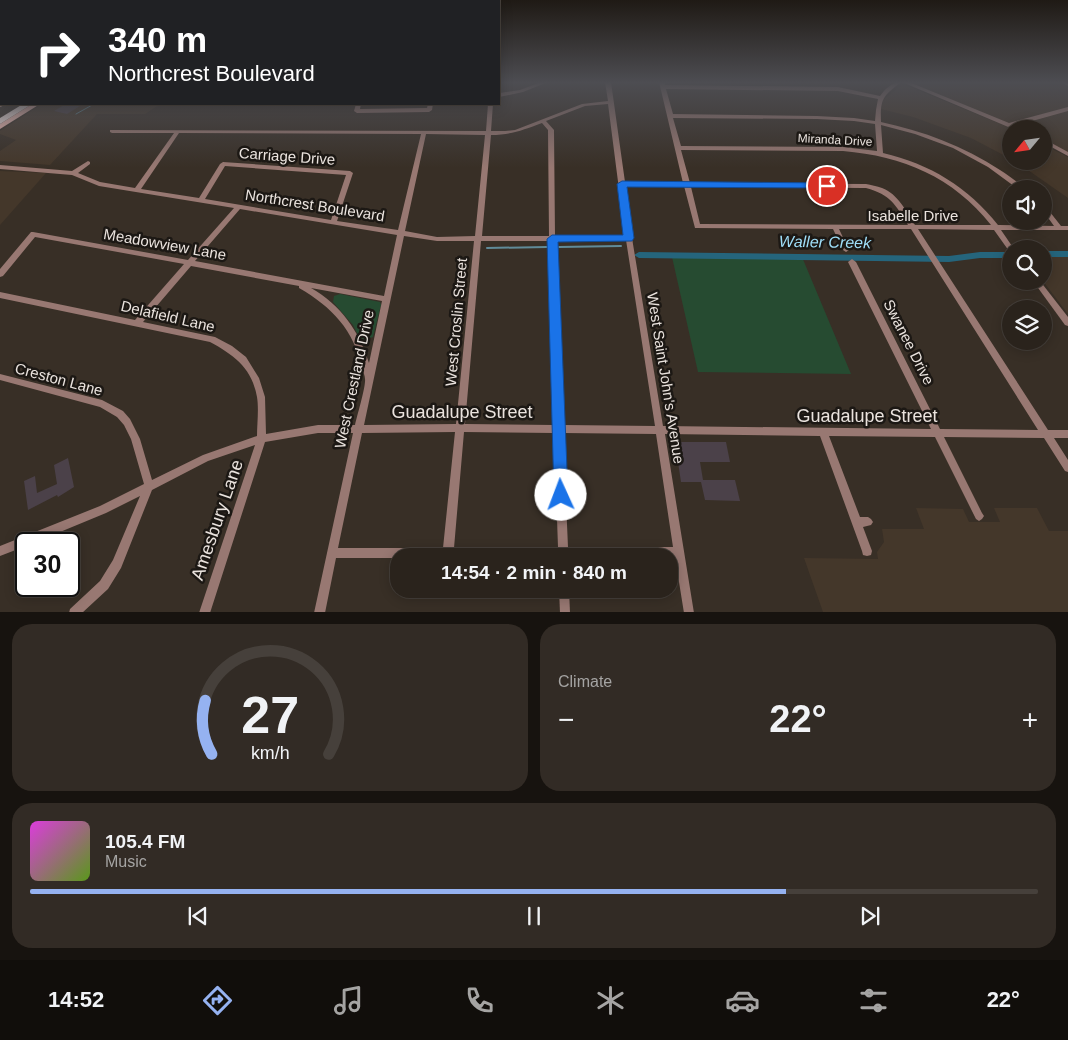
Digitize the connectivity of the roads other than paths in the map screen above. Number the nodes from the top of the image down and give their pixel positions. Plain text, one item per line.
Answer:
1 (18, 111) edge
2 (26, 111) edge
3 (490, 111) edge
4 (568, 111) edge
5 (612, 111) edge
6 (669, 111) edge
7 (878, 111) edge
8 (974, 111) edge
9 (1062, 111) edge
10 (670, 116) junction
11 (1028, 120) edge
12 (543, 121) junction
13 (0, 122) edge
14 (1002, 122) edge
15 (880, 123) junction
16 (0, 127) edge
17 (112, 131) dead end
18 (178, 131) junction
19 (424, 132) junction
20 (488, 133) junction
21 (1052, 146) edge
22 (678, 148) junction
23 (880, 154) junction
24 (1068, 154) edge
25 (88, 163) dead end
26 (0, 167) edge
27 (73, 173) junction
28 (1010, 180) edge
29 (622, 184) junction
30 (686, 184) junction
31 (137, 190) junction
32 (201, 201) junction
33 (238, 207) junction
34 (1052, 219) edge
35 (333, 223) junction
36 (835, 227) junction
37 (915, 228) junction
38 (996, 228) junction
39 (1059, 228) junction
40 (1068, 228) edge
41 (401, 233) junction
42 (629, 238) junction
43 (477, 239) junction
44 (552, 239) junction
45 (1005, 240) edge
46 (846, 250) dead end
47 (188, 262) junction
48 (852, 262) dead end
49 (0, 274) edge
50 (292, 281) junction
51 (1043, 290) edge
52 (0, 295) edge
53 (386, 299) junction
54 (137, 323) junction
55 (1068, 323) edge
56 (0, 377) edge
57 (369, 382) junction
58 (359, 428) junction
59 (460, 428) junction
60 (559, 429) junction
61 (660, 431) junction
62 (824, 433) junction
63 (939, 433) junction
64 (1046, 434) junction
65 (1068, 434) edge
66 (262, 439) junction
67 (1068, 468) edge
68 (149, 486) junction
69 (979, 516) dead end
70 (856, 522) junction
71 (868, 522) dead end
72 (448, 548) edge
73 (563, 548) edge
74 (0, 551) edge
75 (867, 551) dead end
76 (680, 552) joint
77 (332, 553) junction
78 (390, 553) edge
79 (564, 598) edge
80 (74, 612) edge
81 (204, 612) edge
82 (319, 612) edge
83 (565, 612) edge
84 (689, 612) edge

1 - 13 highway
2 - 16 main road
3 - 20 street, West Croslin Street
4 - 12 street
5 - 29 street, West Saint John's Avenue
6 - 10 street
7 - 15 street
8 - 14 street
9 - 11 street
10 - 15 street
10 - 22 street
12 - 20 street
12 - 44 street
15 - 23 street
15 - 28 street
17 - 18 street
18 - 19 street
18 - 31 street
19 - 20 street
19 - 41 street, West Crestland Drive
20 - 43 street, West Croslin Street
21 - 24 street
22 - 23 street, Miranda Drive
22 - 30 street
23 - 38 street, Miranda Drive
25 - 27 street
26 - 27 street, Northcrest Boulevard
27 - 31 street, Northcrest Boulevard
29 - 30 street
29 - 42 street, West Saint John's Avenue
30 - 36 street, Isabelle Drive
30 - 37 street
31 - 32 street, Northcrest Boulevard
32 - 33 street, Northcrest Boulevard
32 - 35 street, Carriage Drive
33 - 35 street, Northcrest Boulevard
33 - 47 street
34 - 39 street
35 - 41 street, Northcrest Boulevard
36 - 37 street, Isabelle Drive
36 - 46 street
37 - 38 street, Isabelle Drive
37 - 64 street
38 - 39 street, Isabelle Drive
38 - 45 street, Miranda Drive
39 - 40 street, Isabelle Drive
41 - 43 street, Northcrest Boulevard
41 - 53 street, West Crestland Drive
42 - 44 street, Northcrest Boulevard
42 - 61 street, West Saint John's Avenue
43 - 44 street, Northcrest Boulevard
43 - 59 street, West Croslin Street
44 - 60 street
47 - 49 street, Meadowview Lane
47 - 50 street, Meadowview Lane
47 - 54 street
48 - 63 street, Swanee Drive
50 - 53 street, Meadowview Lane
50 - 57 street, Meadowview Lane
51 - 55 street
52 - 54 street, Delafield Lane
53 - 57 street, West Crestland Drive
54 - 66 street, Delafield Lane
56 - 68 street, Creston Lane
57 - 58 street, West Crestland Drive
58 - 59 street, Guadalupe Street
58 - 66 street, Guadalupe Street
58 - 77 street, West Crestland Drive
59 - 60 street, Guadalupe Street
59 - 72 street, West Croslin Street
60 - 61 street, Guadalupe Street
60 - 73 street
61 - 62 street, Guadalupe Street
61 - 76 street, West Saint John's Avenue
62 - 63 street, Guadalupe Street
62 - 70 street
63 - 64 street, Guadalupe Street
63 - 69 street, Swanee Drive
64 - 65 street, Guadalupe Street
64 - 67 street
66 - 68 street, Guadalupe Street
66 - 81 street, Amesbury Lane
68 - 74 street, Guadalupe Street
68 - 80 street
70 - 71 street
70 - 75 street
76 - 84 street, West Saint John's Avenue
77 - 78 street
77 - 82 street, West Crestland Drive
79 - 83 street

